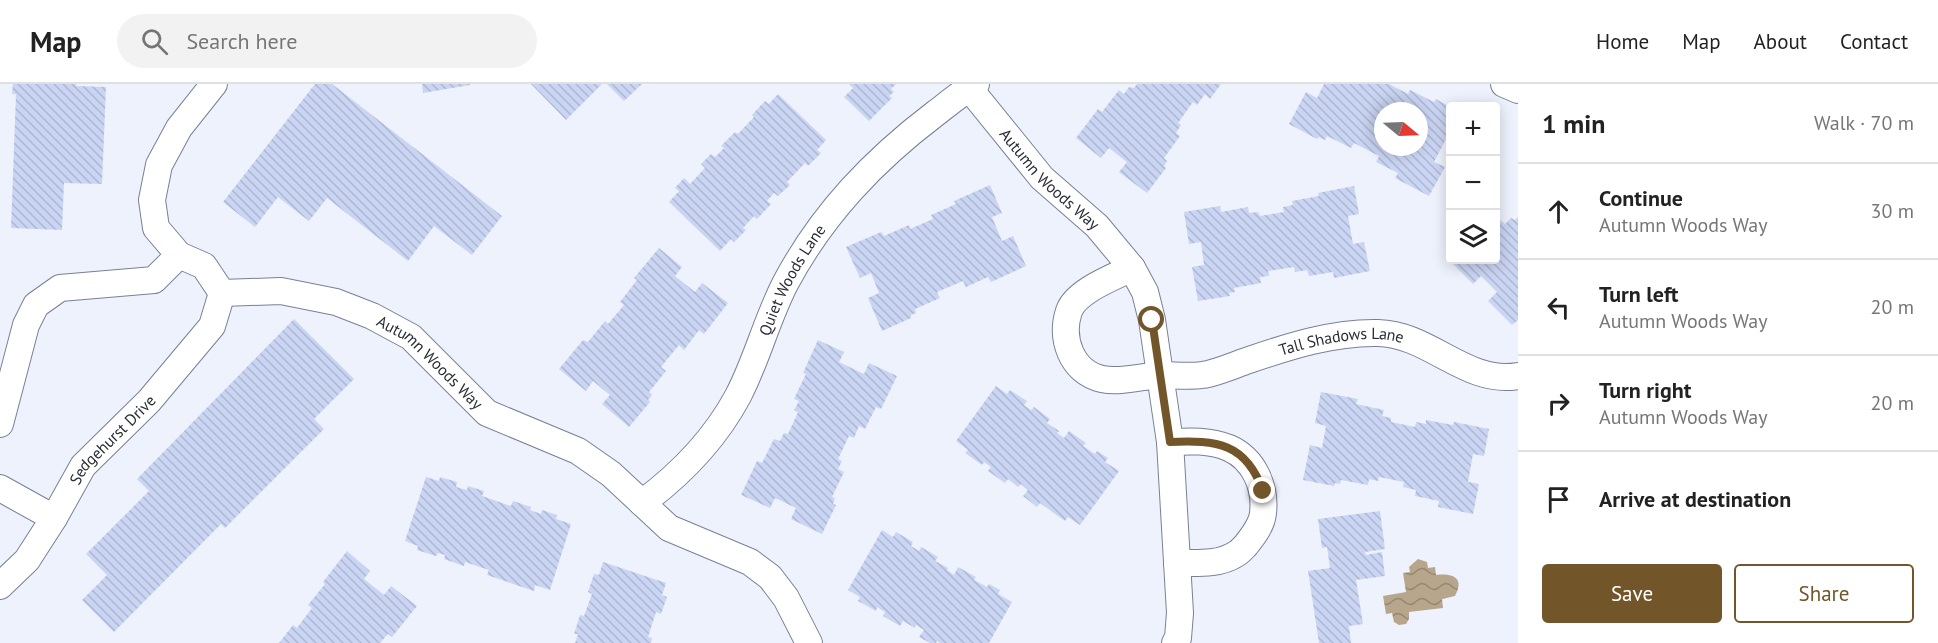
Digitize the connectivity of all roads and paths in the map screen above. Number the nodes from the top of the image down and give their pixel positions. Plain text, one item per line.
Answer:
1 (214, 84) edge
2 (1504, 84) edge
3 (973, 86) edge
4 (1518, 90) edge
5 (179, 255) junction
6 (1132, 268) junction
7 (222, 293) junction
8 (1159, 375) junction
9 (1518, 376) edge
10 (0, 424) edge
11 (1170, 442) junction
12 (0, 488) edge
13 (642, 503) junction
14 (54, 518) junction
15 (1177, 564) junction
16 (0, 586) edge
17 (806, 642) edge
18 (1181, 642) edge

1 - 5 street
2 - 4 street
3 - 6 street, Autumn Woods Way
3 - 13 street, Quiet Woods Lane
5 - 7 street
5 - 10 street
6 - 8 street, Autumn Woods Way
6 - 8 street
7 - 13 street, Autumn Woods Way
7 - 14 street, Sedgehurst Drive
8 - 9 street, Tall Shadows Lane
8 - 11 street, Autumn Woods Way
11 - 15 street, Autumn Woods Way
11 - 15 street
12 - 14 street
13 - 17 street, Autumn Woods Way
14 - 16 street, Sedgehurst Drive
15 - 18 street, Autumn Woods Way

